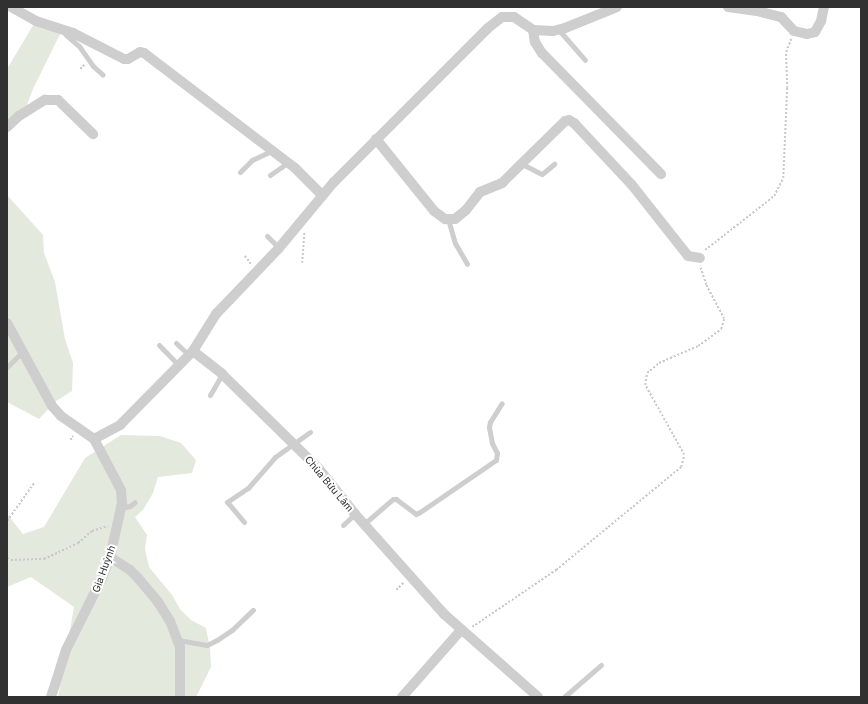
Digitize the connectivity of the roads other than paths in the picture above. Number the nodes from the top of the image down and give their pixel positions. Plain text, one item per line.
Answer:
1 (11, 7) edge
2 (616, 7) edge
3 (728, 7) edge
4 (824, 7) edge
5 (558, 29) junction
6 (62, 30) junction
7 (533, 30) junction
8 (585, 60) dead end
9 (103, 75) dead end
10 (7, 127) edge
11 (93, 134) dead end
12 (376, 139) junction
13 (271, 151) junction
14 (287, 162) junction
15 (522, 164) junction
16 (554, 164) dead end
17 (240, 172) dead end
18 (270, 174) dead end
19 (661, 174) dead end
20 (322, 196) junction
21 (448, 220) junction
22 (267, 236) dead end
23 (279, 248) junction
24 (700, 258) road end
25 (467, 264) dead end
26 (7, 323) edge
27 (176, 344) dead end
28 (159, 345) dead end
29 (22, 352) junction
30 (191, 353) junction
31 (179, 366) junction
32 (7, 367) edge
33 (222, 374) junction
34 (210, 395) dead end
35 (502, 403) dead end
36 (310, 432) dead end
37 (94, 439) junction
38 (294, 444) junction
39 (135, 502) dead end
40 (121, 508) junction
41 (355, 514) junction
42 (244, 522) dead end
43 (364, 524) junction
44 (342, 525) dead end
45 (110, 557) junction
46 (253, 610) dead end
47 (462, 631) junction
48 (177, 640) junction
49 (601, 665) dead end
50 (51, 697) edge
51 (180, 697) edge
52 (402, 697) edge
53 (538, 697) edge
54 (564, 697) edge

1 - 6 street
2 - 5 street
3 - 4 street
5 - 7 street
5 - 8 lane
6 - 9 lane
6 - 13 street
7 - 12 street
7 - 19 street
10 - 11 street
12 - 20 street
12 - 21 street
13 - 14 street
13 - 17 lane
14 - 18 lane
14 - 20 street
15 - 16 lane
15 - 21 street
15 - 24 street
20 - 23 street
21 - 25 lane
22 - 23 lane
23 - 30 street
26 - 29 street
27 - 30 lane
28 - 31 lane
29 - 32 lane
29 - 37 street
30 - 31 street
30 - 33 street, Chùa Bửu Lâm
31 - 37 street
33 - 34 lane
33 - 38 street, Chùa Bửu Lâm
35 - 43 lane
36 - 38 lane
37 - 40 street, Gia Huỳnh
38 - 41 street, Chùa Bửu Lâm
38 - 42 lane
39 - 40 lane
40 - 45 street, Gia Huỳnh
41 - 43 street, Chùa Bửu Lâm
41 - 44 lane
43 - 47 street, Chùa Bửu Lâm
45 - 48 street
45 - 50 street, Gia Huỳnh
46 - 48 lane
47 - 52 street
47 - 53 street, Chùa Bửu Lâm
48 - 51 street
49 - 54 lane

